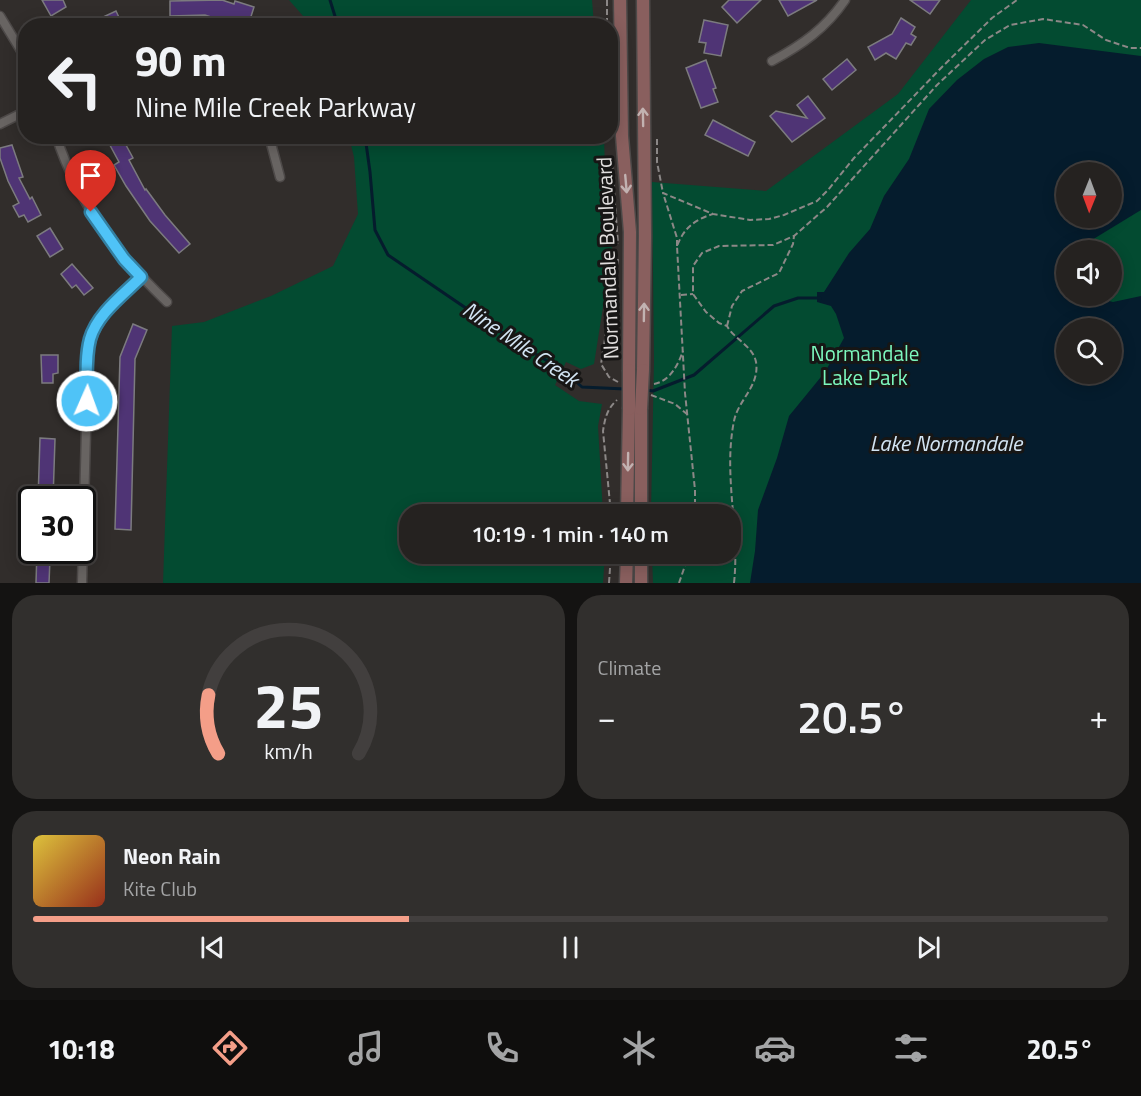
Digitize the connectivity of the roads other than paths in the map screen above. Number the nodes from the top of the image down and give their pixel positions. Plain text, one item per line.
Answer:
1 (620, 0) edge
2 (643, 0) edge
3 (845, 0) edge
4 (0, 16) edge
5 (18, 46) edge
6 (772, 61) dead end
7 (18, 115) edge
8 (0, 124) edge
9 (59, 144) edge
10 (271, 144) edge
11 (280, 177) dead end
12 (141, 277) junction
13 (167, 302) dead end
14 (635, 409) junction
15 (628, 504) edge
16 (640, 504) edge
17 (627, 564) edge
18 (641, 564) edge
19 (82, 583) edge
20 (626, 583) edge
21 (641, 583) edge

1 -> 14 main road, Normandale Boulevard, bridge
14 -> 2 main road, Normandale Boulevard, bridge
3 - 6 street
4 - 5 street
7 - 8 street
9 - 12 street
10 - 11 street
12 - 13 street
12 - 19 street
14 -> 15 main road, Normandale Boulevard
14 - 16 main road, Normandale Boulevard
17 - 20 main road
18 - 21 main road

